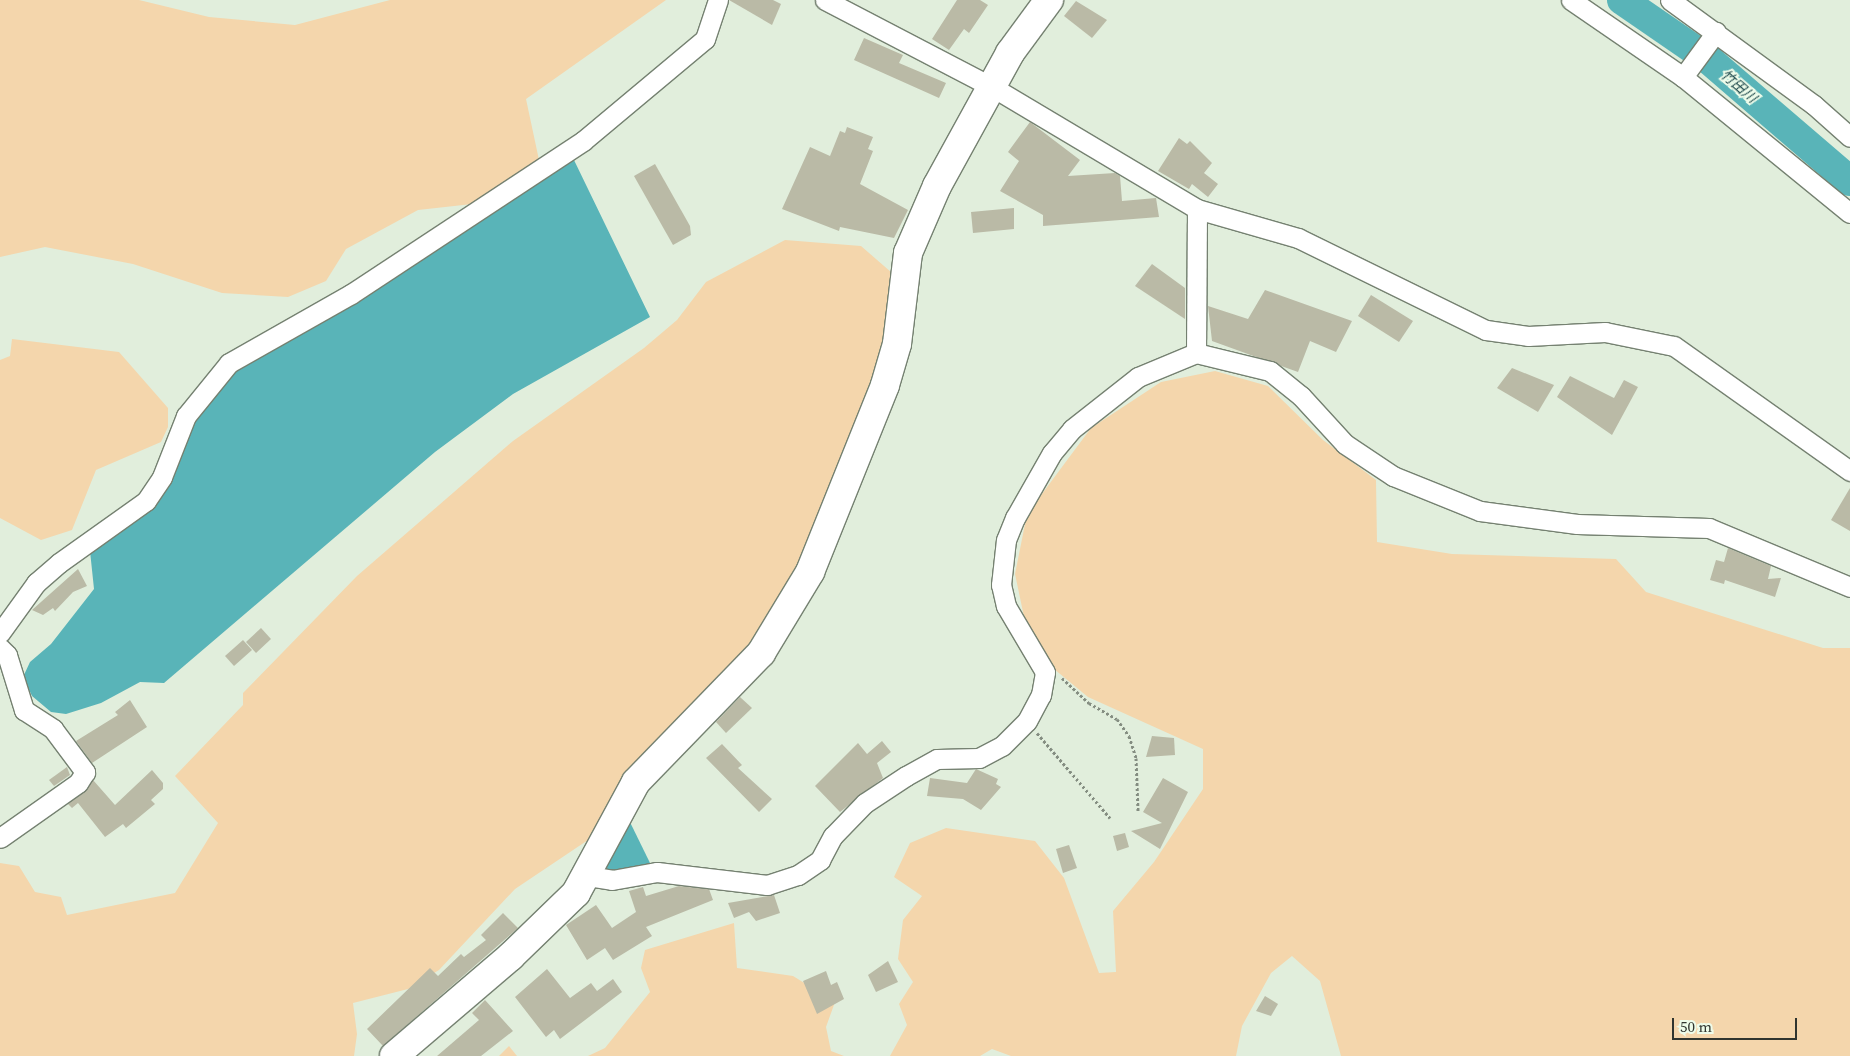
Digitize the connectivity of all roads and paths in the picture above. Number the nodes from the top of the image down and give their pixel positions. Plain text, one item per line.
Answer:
1 (718, 0) edge
2 (825, 0) edge
3 (1049, 0) edge
4 (1570, 0) edge
5 (1670, 0) edge
6 (1715, 34) junction
7 (1685, 75) junction
8 (994, 88) junction
9 (1850, 138) edge
10 (1197, 209) junction
11 (1850, 213) edge
12 (1196, 353) junction
13 (1850, 471) edge
14 (1850, 587) edge
15 (0, 633) edge
16 (0, 648) edge
17 (1045, 672) junction
18 (1027, 721) junction
19 (1138, 811) dead end
20 (1110, 818) dead end
21 (0, 838) edge
22 (588, 876) junction
23 (394, 1056) edge

1 - 15 street
2 - 8 street
3 - 8 street
4 - 7 street
5 - 6 street
6 - 7 street
6 - 9 street
7 - 11 street
8 - 10 street
8 - 22 street
10 - 12 street
10 - 13 street
12 - 14 street
12 - 17 street
16 - 21 street
17 - 18 street
17 - 19 path
18 - 20 path
18 - 22 street
22 - 23 street

